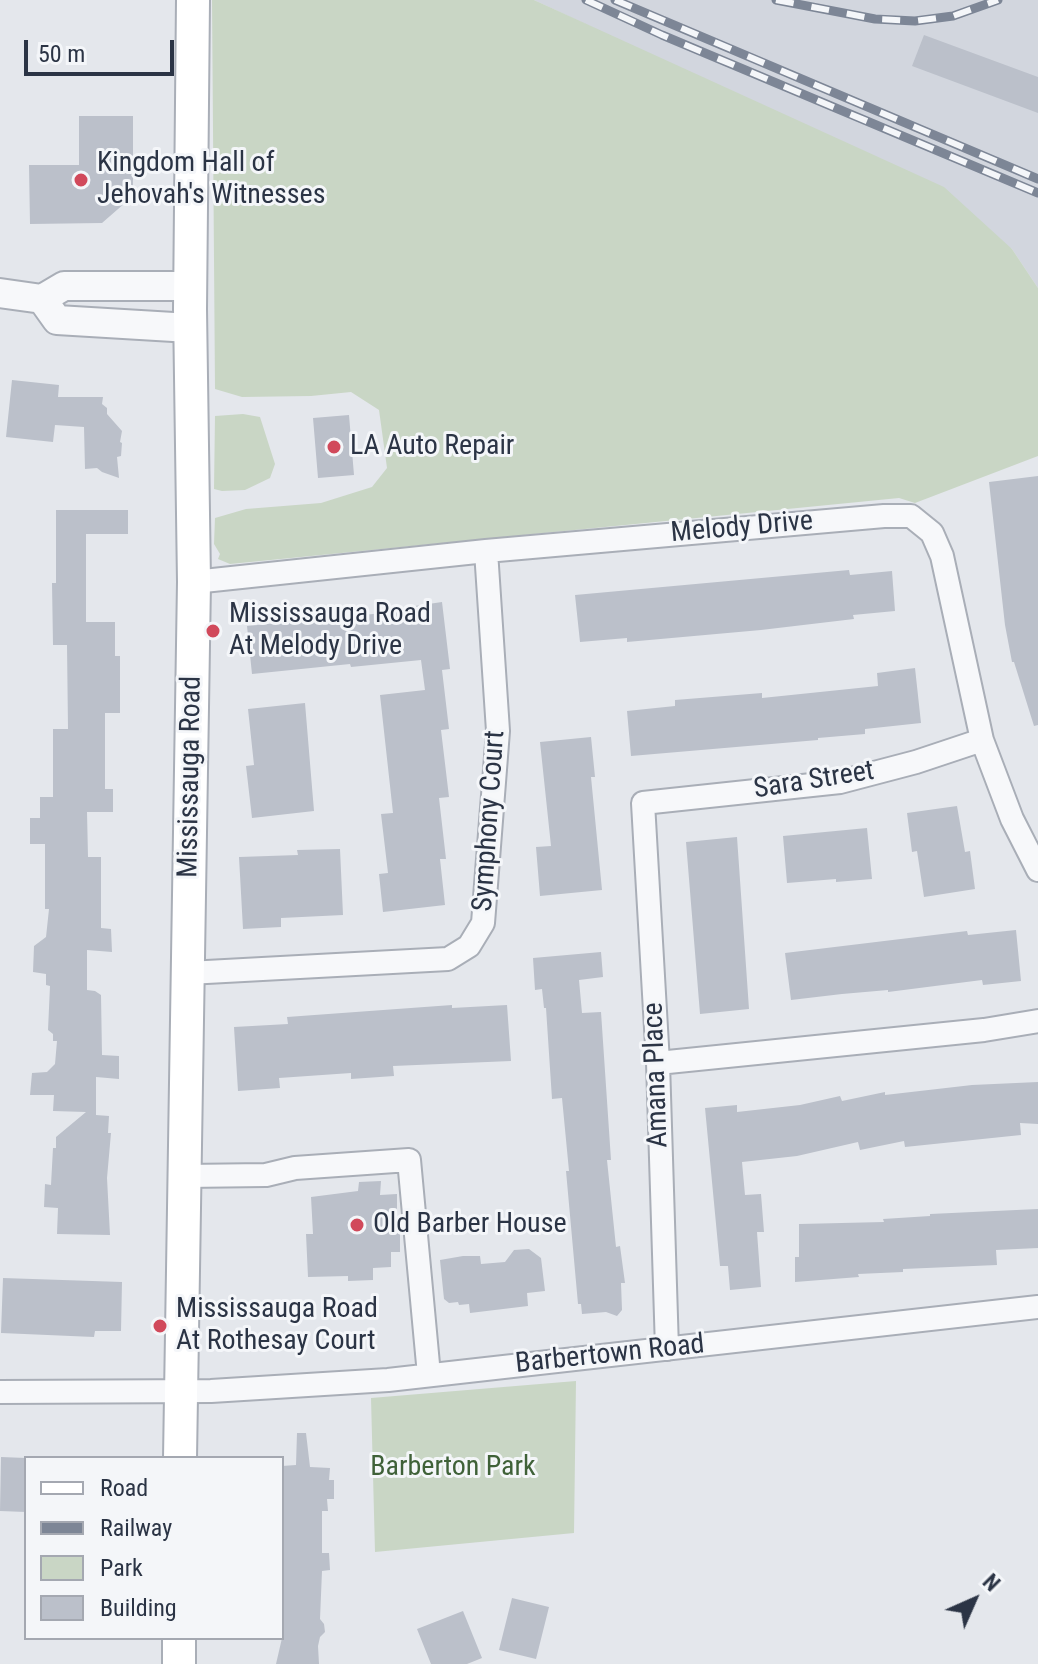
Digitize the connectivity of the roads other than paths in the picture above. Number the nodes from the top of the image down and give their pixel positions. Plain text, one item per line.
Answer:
1 (193, 0) edge
2 (190, 286) junction
3 (0, 293) edge
4 (42, 299) junction
5 (190, 328) junction
6 (486, 551) junction
7 (194, 582) junction
8 (982, 740) junction
9 (643, 803) joint
10 (1038, 870) edge
11 (188, 973) junction
12 (1038, 1021) edge
13 (658, 1063) junction
14 (185, 1176) junction
15 (1038, 1307) edge
16 (667, 1349) junction
17 (429, 1375) junction
18 (180, 1390) junction
19 (0, 1392) edge
20 (180, 1456) edge
21 (179, 1640) edge
22 (179, 1664) edge

1 - 2 main road, Mississauga Road
2 - 4 street
2 - 5 main road, Mississauga Road
3 - 4 street
4 - 5 street
5 - 7 main road, Mississauga Road
6 - 7 street, Melody Drive
6 - 8 street, Melody Drive
6 - 11 street, Symphony Court
7 - 11 main road, Mississauga Road
8 - 9 street, Sara Street
8 - 10 street, Melody Drive
9 - 13 street, Amana Place
11 - 14 main road, Mississauga Road
12 - 13 street
13 - 16 street, Amana Place
14 - 17 street
14 - 18 main road, Mississauga Road
15 - 16 street, Barbertown Road
16 - 17 street, Barbertown Road
17 - 18 street, Barbertown Road
18 - 19 street, Barbertown Road
18 - 20 main road, Mississauga Road
21 - 22 main road

